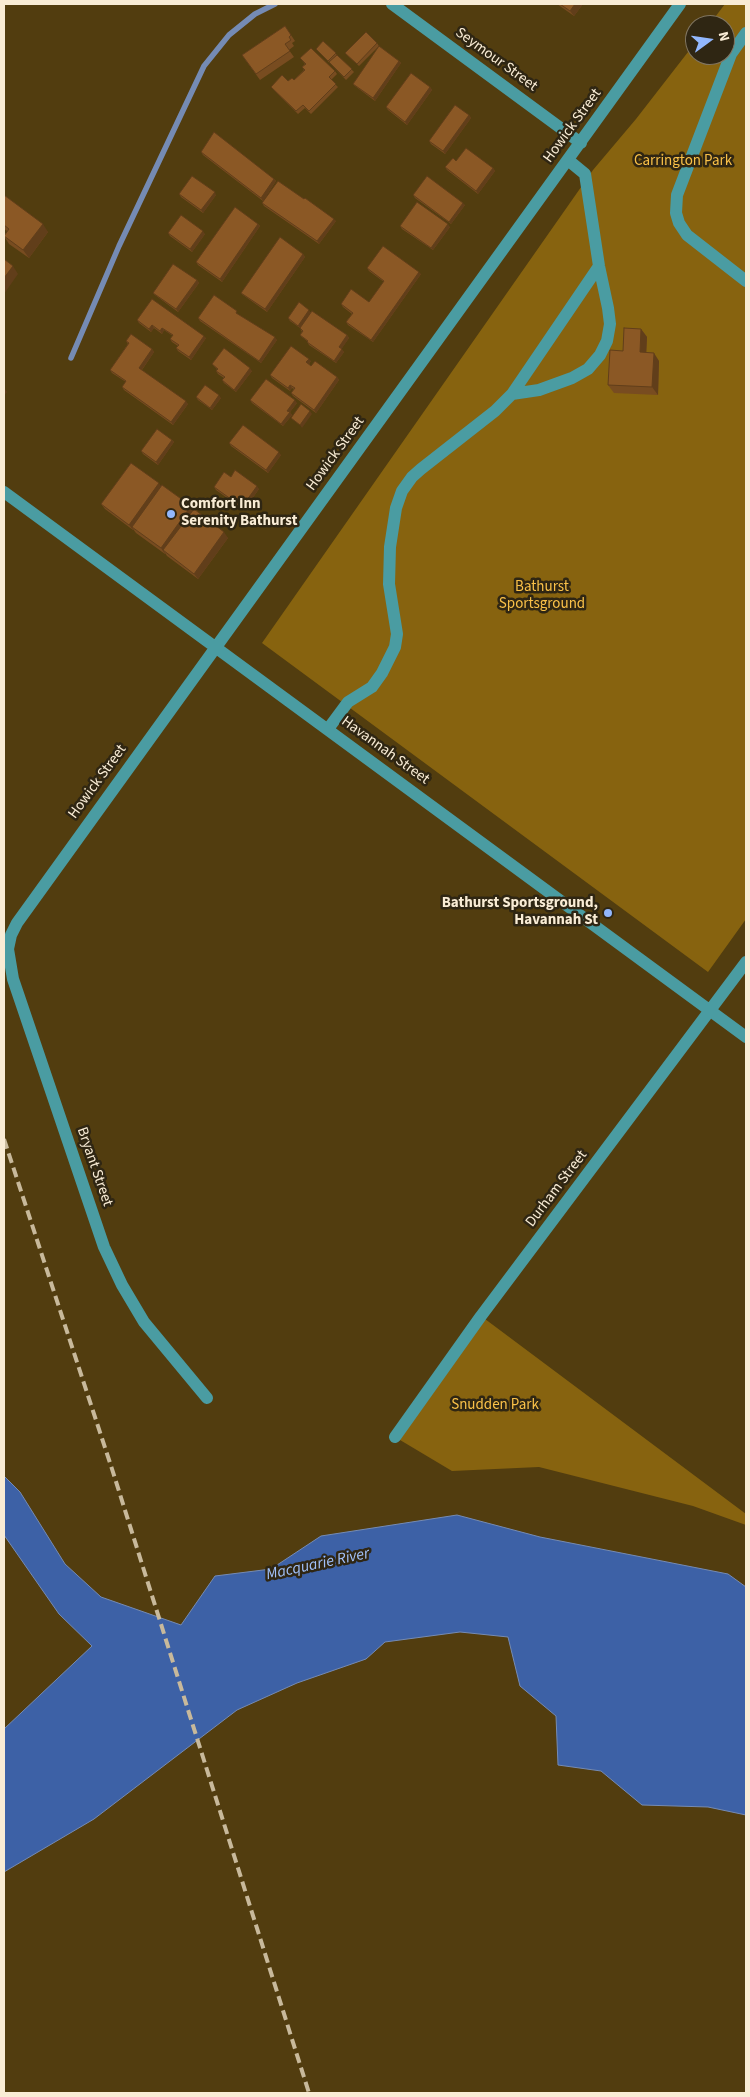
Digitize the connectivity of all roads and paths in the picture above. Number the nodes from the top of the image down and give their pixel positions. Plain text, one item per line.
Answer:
1 (392, 4) edge
2 (680, 4) edge
3 (746, 33) edge
4 (581, 143) junction
5 (568, 160) junction
6 (599, 266) junction
7 (746, 281) edge
8 (512, 394) junction
9 (4, 492) edge
10 (216, 646) junction
11 (328, 729) junction
12 (17, 923) joint
13 (746, 962) edge
14 (710, 1011) junction
15 (746, 1037) edge
16 (207, 1398) dead end
17 (395, 1437) dead end

1 - 4 street, Seymour Street
2 - 4 street, Howick Street
3 - 7 street
4 - 5 street, Howick Street
5 - 6 street
5 - 10 street, Howick Street
6 - 8 street
6 - 8 street
8 - 11 street
9 - 10 street, Havannah Street
10 - 11 street, Havannah Street
10 - 12 street, Howick Street
11 - 14 street, Havannah Street
12 - 16 street, Bryant Street
13 - 14 street, Durham Street
14 - 15 street, Havannah Street
14 - 17 street, Durham Street

